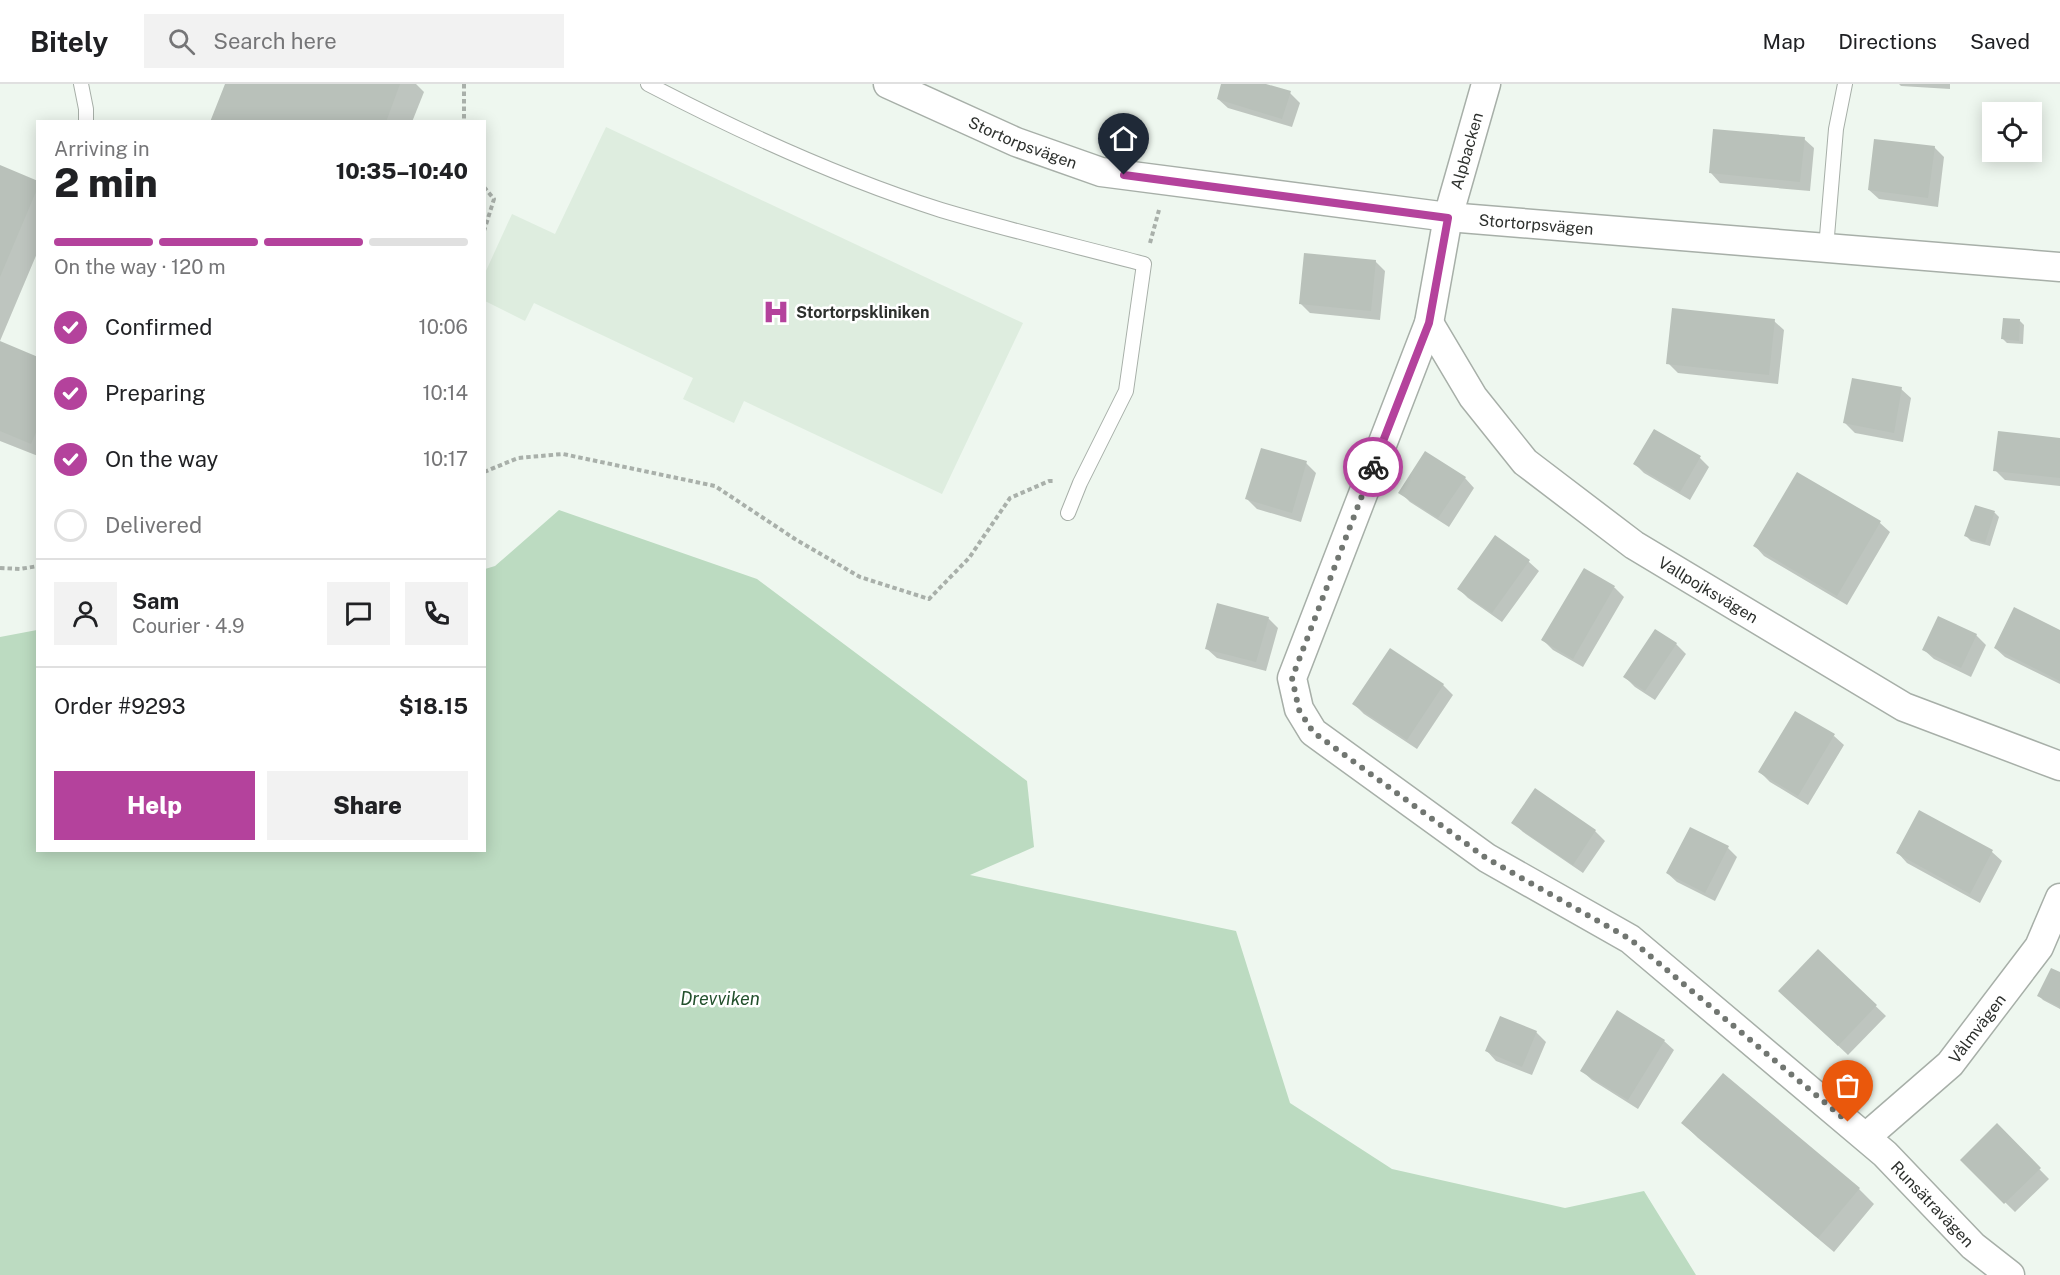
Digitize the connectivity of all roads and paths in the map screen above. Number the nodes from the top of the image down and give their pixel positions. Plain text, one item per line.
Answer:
1 (81, 84) edge
2 (464, 84) edge
3 (648, 84) edge
4 (888, 84) edge
5 (1486, 84) edge
6 (1845, 84) edge
7 (86, 120) edge
8 (464, 120) edge
9 (486, 190) edge
10 (1161, 205) dead end
11 (1448, 218) junction
12 (486, 225) edge
13 (1826, 248) junction
14 (1144, 264) junction
15 (2060, 267) edge
16 (1429, 323) junction
17 (486, 471) edge
18 (1080, 483) junction
19 (1068, 513) dead end
20 (36, 566) edge
21 (0, 568) edge
22 (2060, 766) edge
23 (2060, 898) edge
24 (1866, 1137) junction
25 (2010, 1275) edge

1 - 7 lane
2 - 8 path
3 - 14 lane
4 - 11 street, Stortorpsvägen
5 - 11 street, Alpbacken
6 - 13 lane
9 - 12 path
10 - 14 path
11 - 13 street, Stortorpsvägen
11 - 16 street, Runsätravägen
13 - 15 street, Stortorpsvägen
14 - 18 lane
16 - 22 street, Vallpojksvägen
16 - 24 street, Runsätravägen
17 - 18 path
18 - 19 lane
20 - 21 path
23 - 24 street, Vålmvägen
24 - 25 street, Runsätravägen

